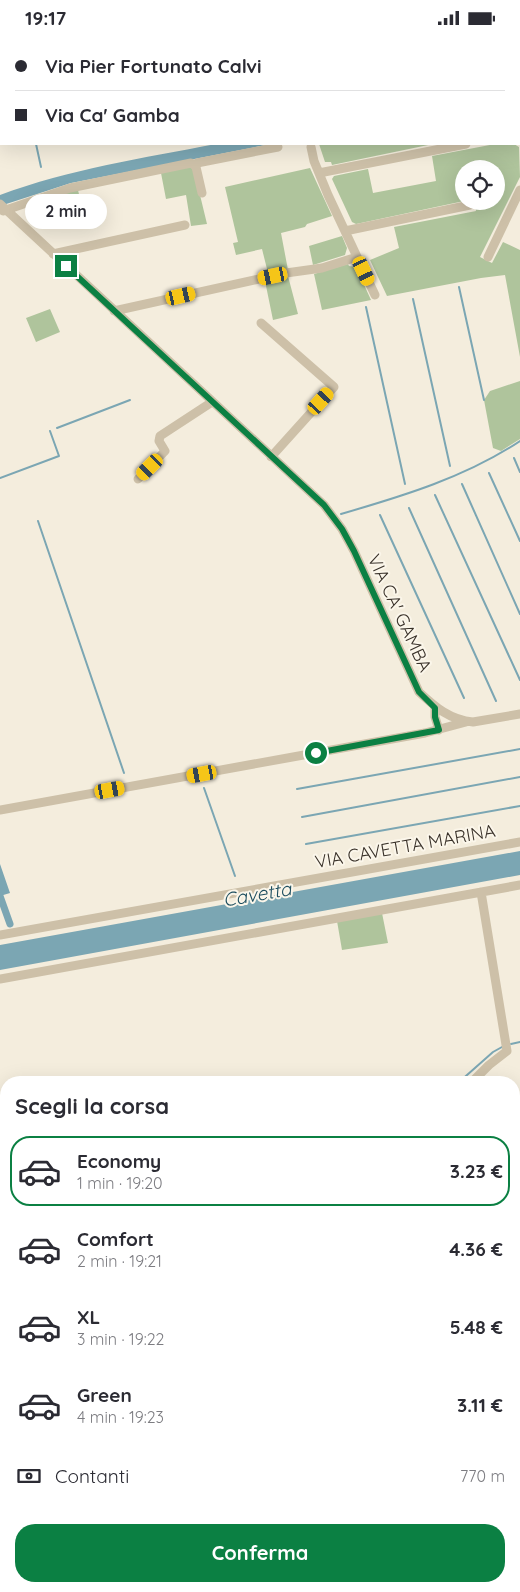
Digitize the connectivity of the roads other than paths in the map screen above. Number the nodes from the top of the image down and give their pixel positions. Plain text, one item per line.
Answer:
1 (461, 145) edge
2 (278, 147) dead end
3 (311, 147) dead end
4 (195, 165) junction
5 (319, 173) junction
6 (520, 190) edge
7 (202, 193) dead end
8 (2, 208) edge
9 (455, 208) edge
10 (185, 225) dead end
11 (345, 231) junction
12 (53, 253) junction
13 (357, 257) junction
14 (488, 257) dead end
15 (375, 295) dead end
16 (114, 311) junction
17 (261, 323) dead end
18 (212, 402) junction
19 (271, 457) junction
20 (138, 479) dead end
21 (435, 708) junction
22 (520, 714) edge
23 (466, 722) junction
24 (439, 730) junction
25 (0, 810) edge
26 (520, 842) edge
27 (520, 885) edge
28 (481, 892) junction
29 (0, 935) edge
30 (0, 979) edge
31 (478, 1076) edge

1 - 5 street
2 - 4 street
3 - 5 street
4 - 7 street
4 - 8 street
5 - 11 street
6 - 14 street
8 - 12 street, VIA CA' GAMBA
9 - 11 street
10 - 12 street
11 - 13 street
12 - 16 street, VIA CA' GAMBA
13 - 15 street
13 - 16 street
16 - 18 street, VIA CA' GAMBA
17 - 19 street
18 - 19 street, VIA CA' GAMBA
18 - 20 street
19 - 21 street, VIA CA' GAMBA
21 - 23 street, VIA CA' GAMBA
21 - 24 street
22 - 23 street, VIA CA' GAMBA
23 - 24 street
24 - 25 street
26 - 29 street, VIA CAVETTA MARINA
27 - 28 street
28 - 30 street
28 - 31 street

